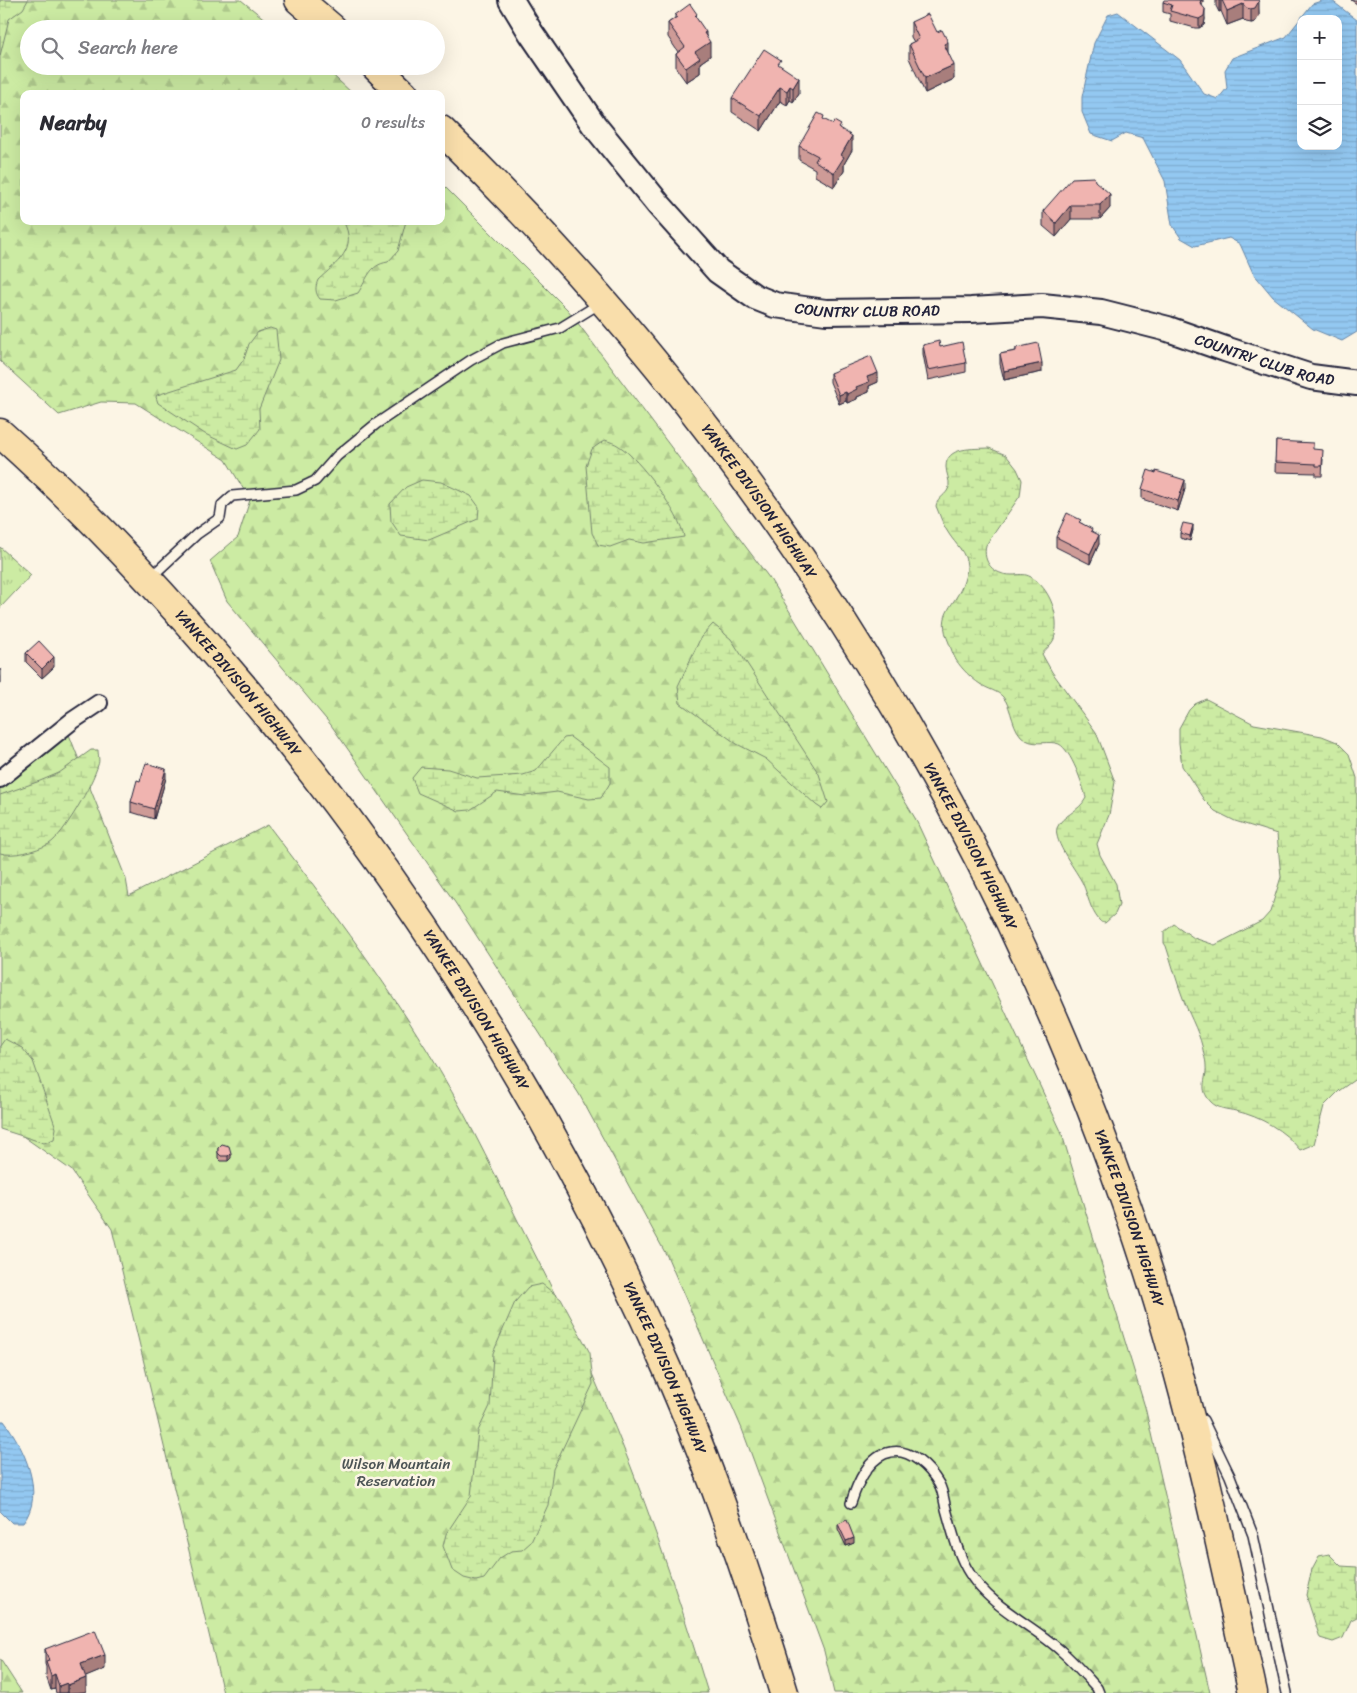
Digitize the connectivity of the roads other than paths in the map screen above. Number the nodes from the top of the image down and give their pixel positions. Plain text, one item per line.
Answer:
1 (299, 0) edge
2 (511, 0) edge
3 (322, 20) edge
4 (384, 75) edge
5 (400, 90) edge
6 (445, 134) edge
7 (604, 302) junction
8 (1357, 383) edge
9 (0, 433) edge
10 (148, 579) junction
11 (98, 703) dead end
12 (0, 779) edge
13 (1176, 1365) junction
14 (851, 1503) dead end
15 (784, 1693) edge
16 (1099, 1693) edge
17 (1253, 1693) edge
18 (1287, 1693) edge

1 - 3 highway
2 - 8 street, COUNTRY CLUB ROAD
4 - 5 highway
6 - 7 highway, YANKEE DIVISION HIGHWAY
7 - 10 lane
7 - 13 highway, YANKEE DIVISION HIGHWAY
9 - 10 highway, YANKEE DIVISION HIGHWAY
10 - 15 highway, YANKEE DIVISION HIGHWAY
11 - 12 street
13 - 17 highway, YANKEE DIVISION HIGHWAY
13 - 18 lane
14 - 16 lane

